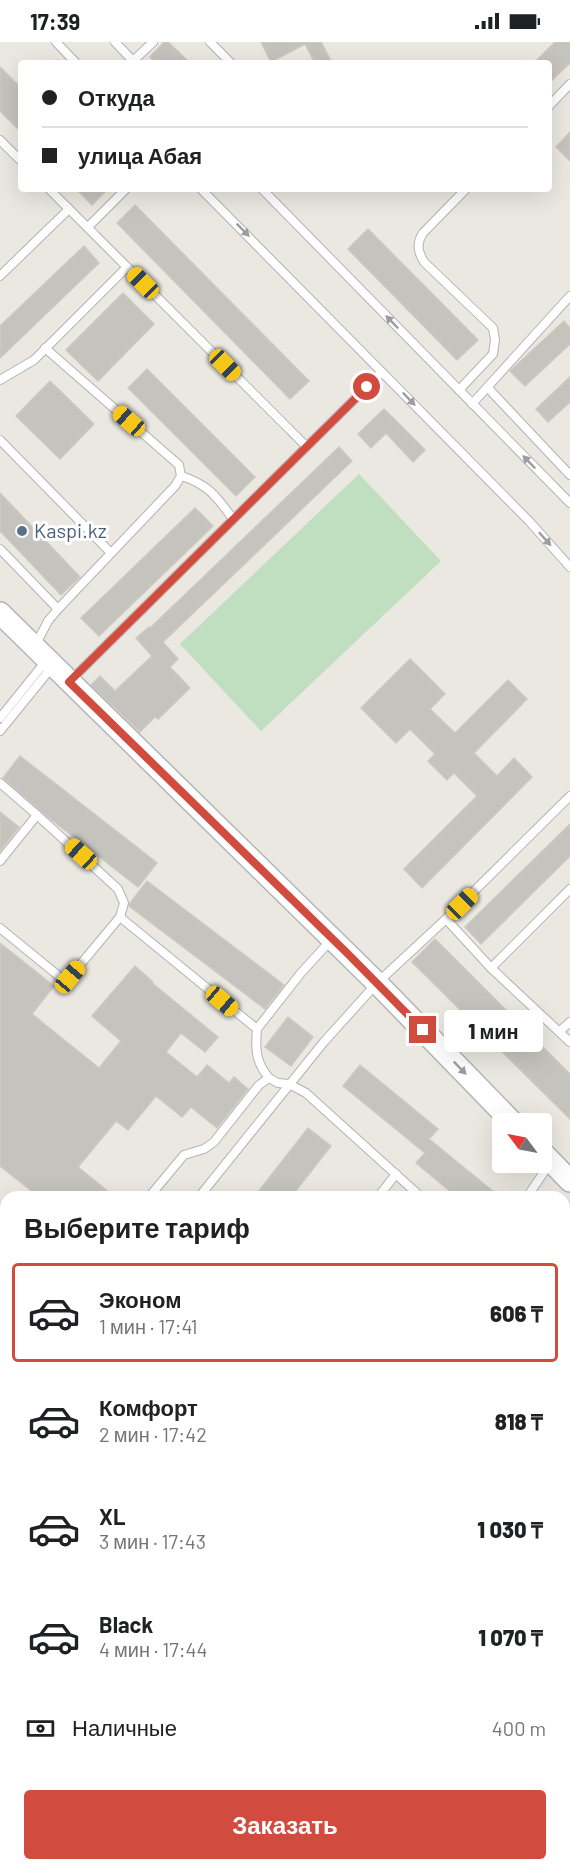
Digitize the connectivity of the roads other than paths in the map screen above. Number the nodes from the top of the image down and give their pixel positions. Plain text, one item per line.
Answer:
1 (56, 42) edge
2 (115, 42) edge
3 (153, 42) edge
4 (210, 42) edge
5 (73, 60) edge
6 (132, 60) edge
7 (136, 60) edge
8 (228, 60) edge
9 (570, 85) edge
10 (552, 103) edge
11 (0, 140) edge
12 (18, 158) edge
13 (52, 192) edge
14 (123, 192) edge
15 (204, 192) edge
16 (265, 192) edge
17 (463, 192) edge
18 (69, 209) junction
19 (88, 227) junction
20 (127, 267) junction
21 (0, 276) edge
22 (570, 296) edge
23 (45, 348) junction
24 (382, 372) junction
25 (0, 380) edge
26 (488, 388) junction
27 (459, 390) junction
28 (472, 404) junction
29 (0, 440) edge
30 (306, 446) junction
31 (570, 475) edge
32 (182, 476) junction
33 (570, 503) edge
34 (233, 519) junction
35 (0, 549) edge
36 (111, 553) junction
37 (570, 567) edge
38 (58, 609) junction
39 (0, 613) edge
40 (44, 658) junction
41 (69, 682) junction
42 (0, 718) edge
43 (0, 731) edge
44 (0, 783) edge
45 (570, 796) edge
46 (37, 815) junction
47 (0, 861) edge
48 (570, 889) edge
49 (120, 917) junction
50 (446, 919) junction
51 (0, 928) edge
52 (332, 939) junction
53 (491, 968) junction
54 (377, 983) junction
55 (570, 1022) edge
56 (257, 1029) junction
57 (560, 1031) junction
58 (570, 1042) edge
59 (269, 1078) junction
60 (289, 1084) junction
61 (503, 1113) edge
62 (552, 1163) edge
63 (538, 1173) edge
64 (396, 1174) junction
65 (570, 1181) edge
66 (154, 1191) edge
67 (204, 1191) edge
68 (383, 1191) edge
69 (414, 1191) edge
70 (530, 1191) edge

1 - 5 lane
2 - 6 lane
3 - 7 lane
4 - 8 lane
9 - 10 lane
11 - 12 lane
13 - 18 lane
14 - 19 lane
15 -> 24 lane
27 -> 16 lane
17 - 27 lane
18 - 19 lane
18 - 21 lane
19 - 20 lane
20 - 23 lane
20 - 30 lane
22 - 26 lane
23 - 25 lane
23 - 32 lane
24 - 30 lane
24 -> 37 lane
26 - 28 lane
26 - 31 lane
27 - 28 lane
33 -> 28 lane
29 - 36 lane
30 - 34 lane
32 - 34 lane
32 - 36 lane
34 - 41 lane
35 - 38 lane
36 - 38 lane
38 - 40 lane
39 - 40 street
40 - 41 street
40 - 42 lane
40 - 43 lane
41 - 52 street
44 - 46 lane
45 - 50 lane
46 - 47 lane
46 - 49 lane
48 - 53 lane
49 - 51 lane
49 - 56 lane
50 - 53 lane
50 - 54 lane
52 - 54 street
52 - 56 lane
53 - 57 lane
54 - 60 lane
54 -> 61 street
55 - 57 lane
56 - 59 lane
57 - 58 lane
59 - 60 lane
59 - 66 lane
60 - 64 lane
60 - 67 lane
62 - 65 street
63 - 70 lane
64 - 68 lane
64 - 69 lane

